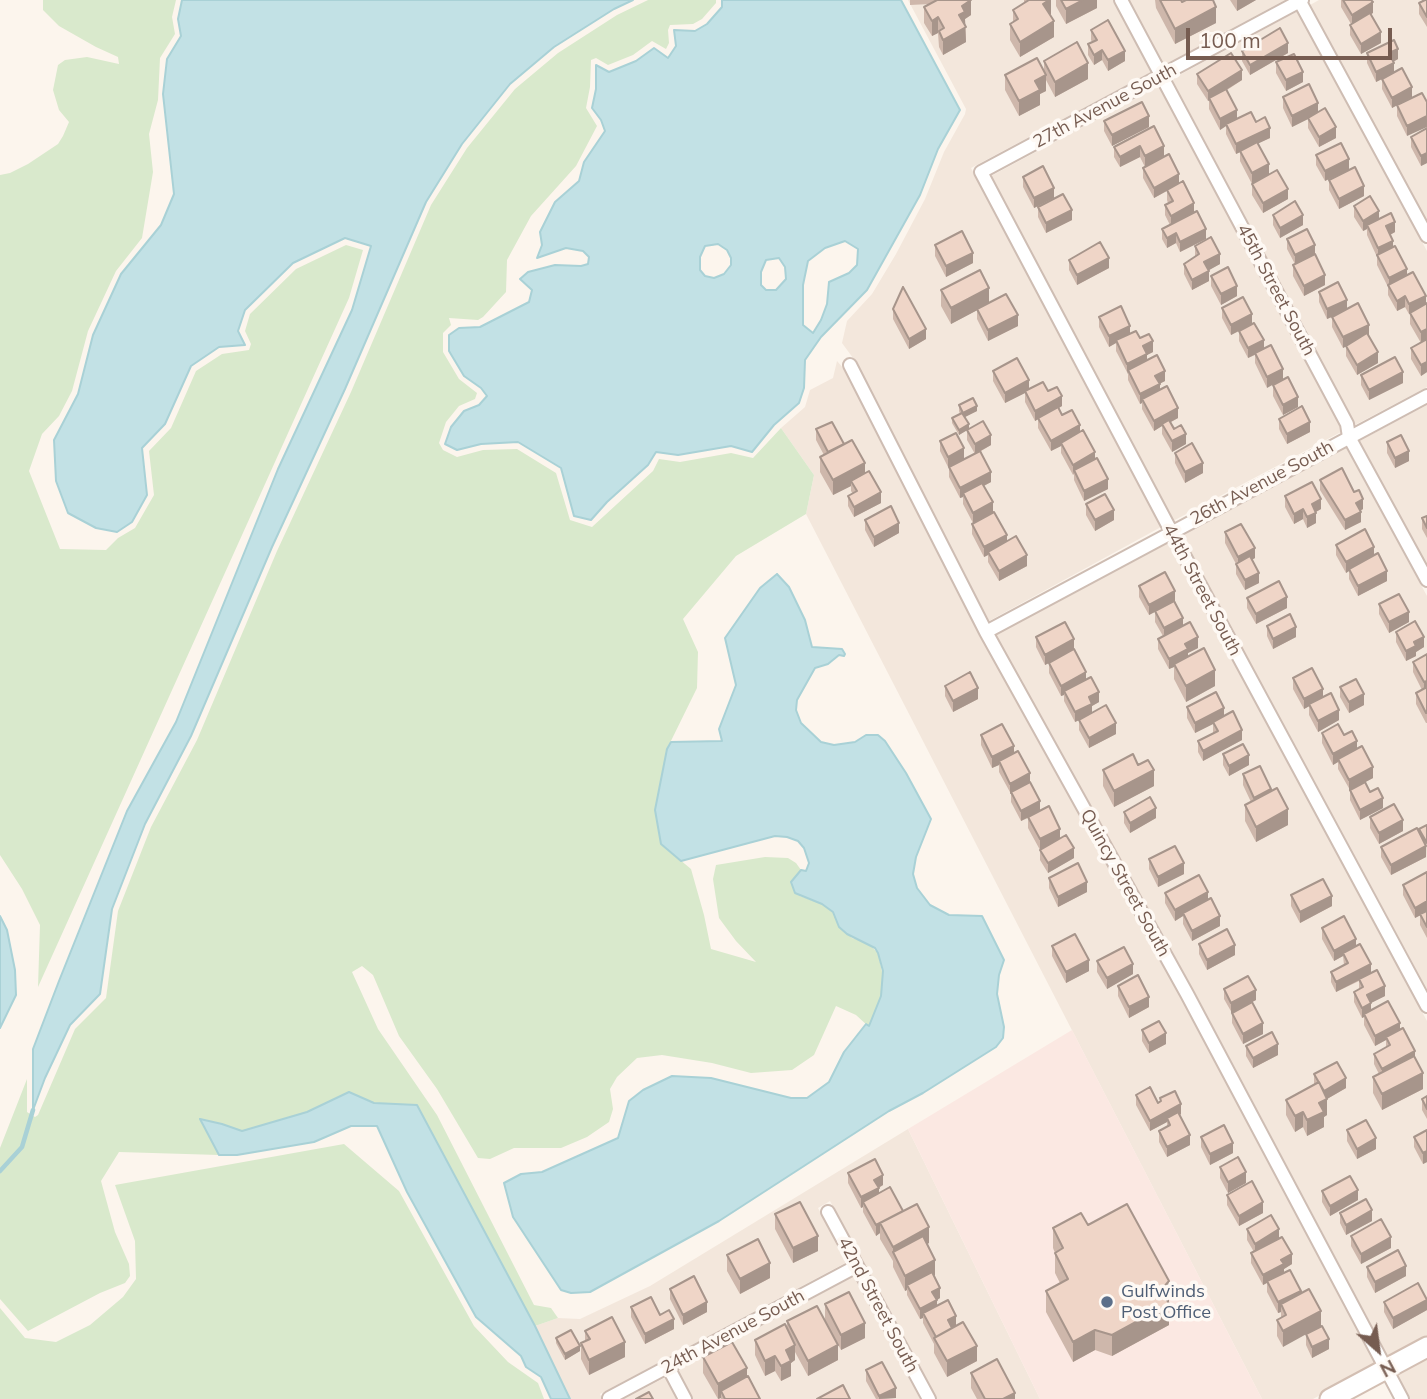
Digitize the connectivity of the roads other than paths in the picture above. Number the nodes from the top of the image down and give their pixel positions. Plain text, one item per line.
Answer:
1 (1121, 0) edge
2 (1300, 0) edge
3 (1162, 76) junction
4 (981, 172) joint
5 (1427, 236) edge
6 (850, 365) dead end
7 (1427, 396) edge
8 (1349, 437) junction
9 (1171, 531) junction
10 (1427, 580) edge
11 (986, 632) junction
12 (1427, 1006) edge
13 (828, 1212) dead end
14 (857, 1266) junction
15 (1427, 1347) edge
16 (668, 1367) junction
17 (1386, 1369) junction
18 (609, 1398) edge
19 (685, 1399) edge
20 (929, 1399) edge
21 (1330, 1399) edge
22 (1402, 1399) edge

1 - 3 street, 45th Street South
2 - 3 street, 27th Avenue South
2 - 5 street
3 - 4 street, 27th Avenue South
3 - 8 street, 45th Street South
4 - 9 street, 44th Street South
6 - 11 street, Quincy Street South
7 - 8 street, 26th Avenue South
8 - 9 street, 26th Avenue South
8 - 10 street, 45th Street South
9 - 11 street, 26th Avenue South
9 - 12 street, 44th Street South
11 - 17 street, Quincy Street South
13 - 14 street, 42nd Street South
14 - 16 street, 24th Avenue South
14 - 20 street, 42nd Street South
15 - 17 main road
16 - 18 street, 24th Avenue South
16 - 19 street
17 - 21 main road
17 - 22 street, Quincy Street South

